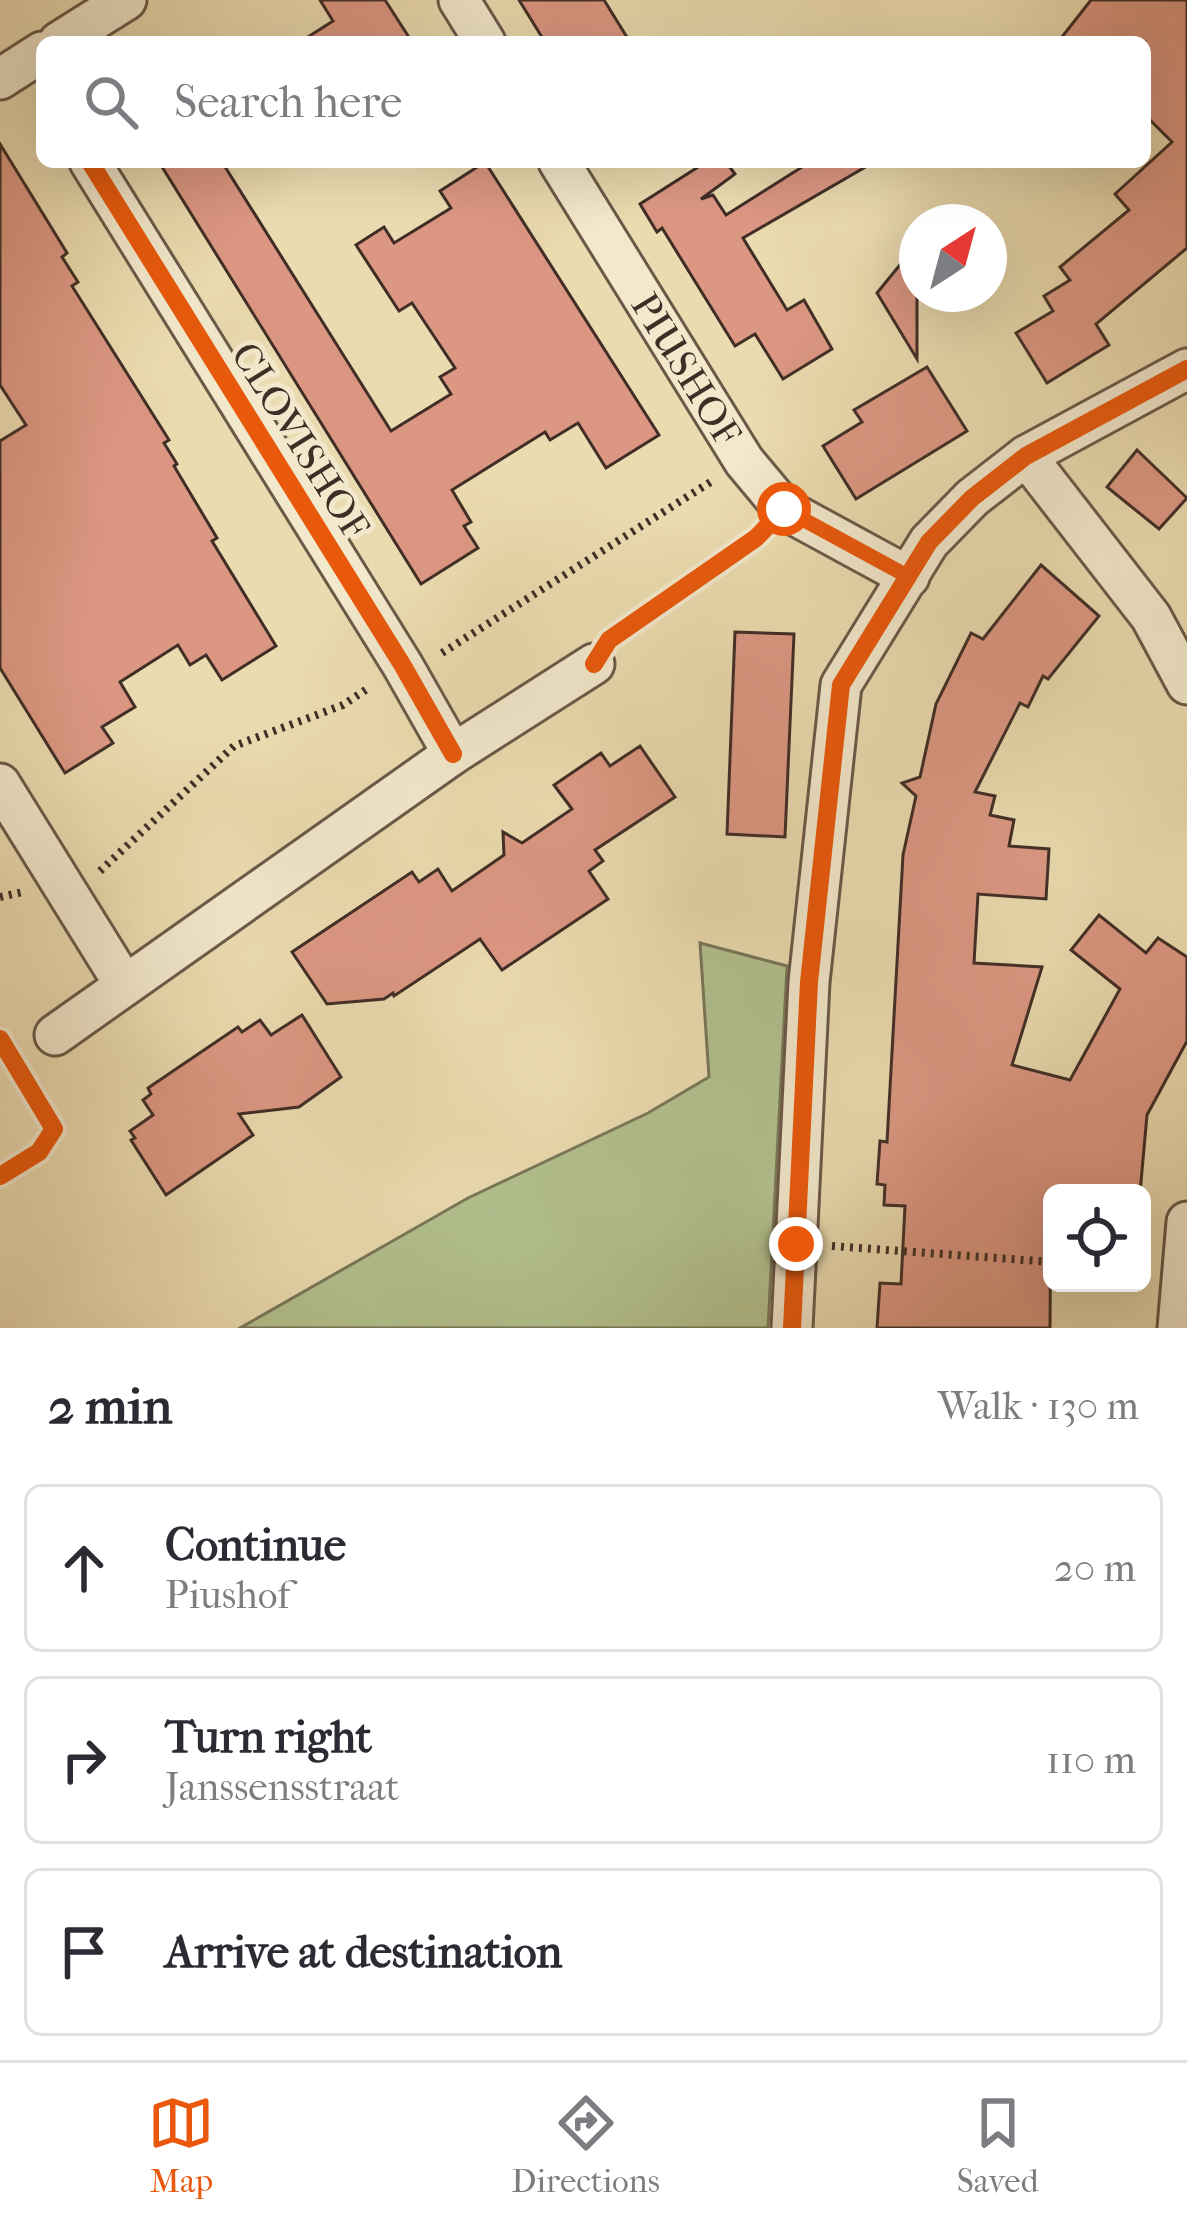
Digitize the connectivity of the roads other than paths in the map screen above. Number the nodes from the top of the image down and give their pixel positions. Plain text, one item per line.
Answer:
1 (127, 0) edge
2 (459, 0) edge
3 (75, 36) edge
4 (481, 36) edge
5 (94, 168) edge
6 (563, 168) edge
7 (1187, 369) edge
8 (1026, 456) junction
9 (909, 577) junction
10 (594, 664) dead end
11 (1187, 684) edge
12 (453, 754) junction
13 (0, 784) edge
14 (124, 984) junction
15 (56, 1035) dead end
16 (1187, 1222) edge
17 (792, 1328) edge
18 (1178, 1328) edge

1 - 3 street
2 - 4 street
5 - 12 street, CLOVISHOF
6 - 9 street, PIUSHOF
7 - 8 street
8 - 9 street
8 - 11 street
9 - 17 street
10 - 12 street
12 - 14 street
13 - 14 street
14 - 15 street
16 - 18 street

